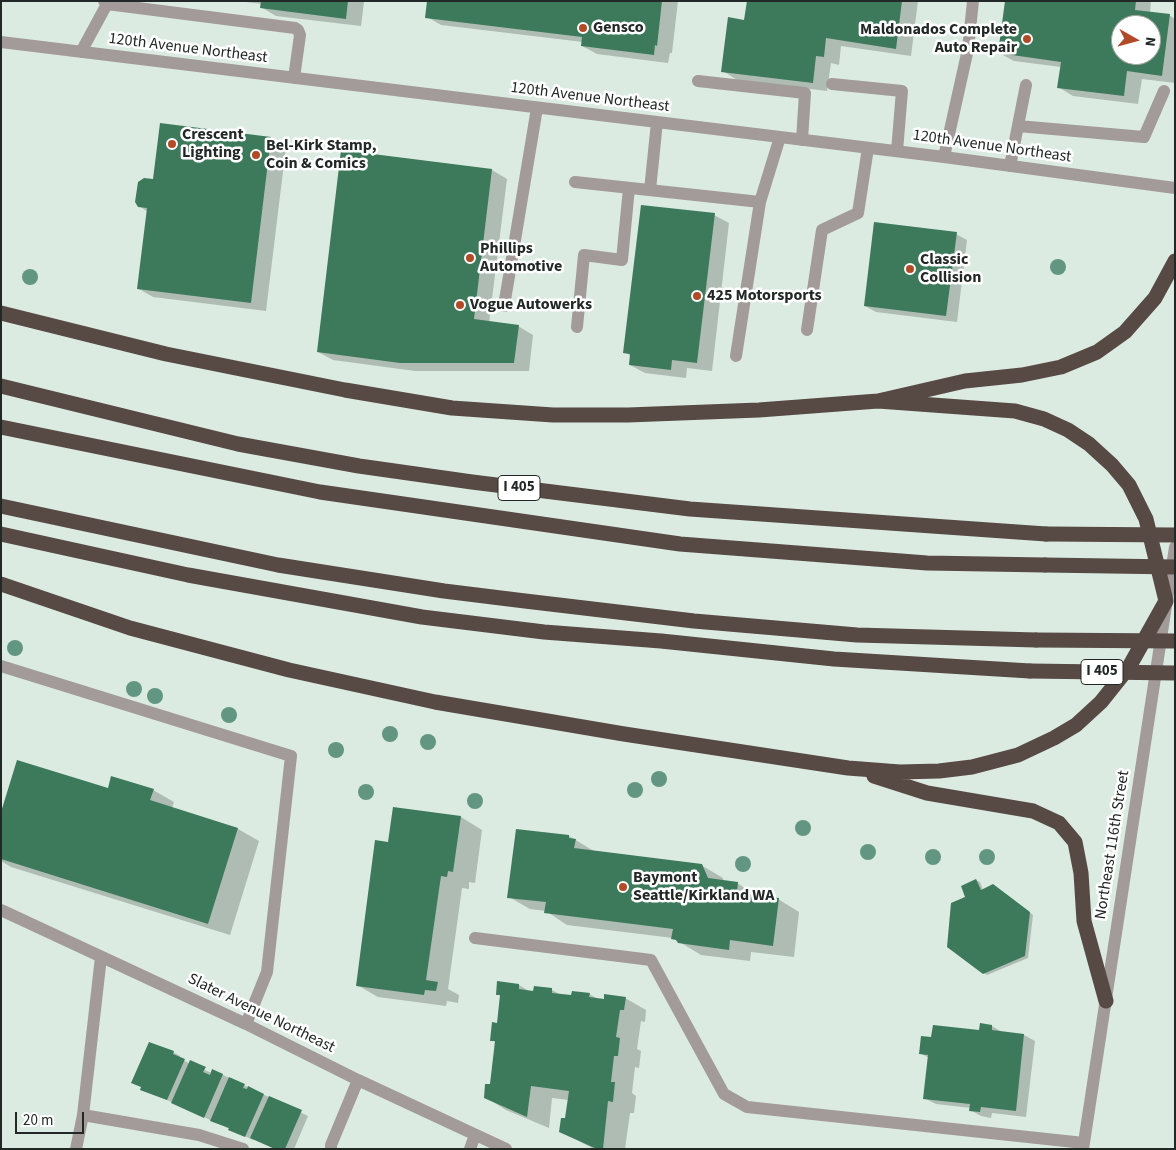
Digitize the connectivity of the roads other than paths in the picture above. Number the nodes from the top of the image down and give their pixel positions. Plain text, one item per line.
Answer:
1 (973, 1) edge
2 (105, 2) edge
3 (1, 42) edge
4 (81, 52) junction
5 (294, 78) junction
6 (698, 81) dead end
7 (832, 84) dead end
8 (1026, 85) dead end
9 (1164, 91) dead end
10 (537, 108) junction
11 (657, 122) junction
12 (1018, 126) junction
13 (780, 137) junction
14 (802, 140) junction
15 (868, 148) junction
16 (897, 151) junction
17 (944, 157) junction
18 (1010, 166) junction
19 (575, 182) dead end
20 (629, 188) junction
21 (1175, 188) edge
22 (650, 190) junction
23 (760, 202) junction
24 (1175, 261) edge
25 (504, 306) dead end
26 (1, 313) edge
27 (577, 327) dead end
28 (807, 330) dead end
29 (736, 356) dead end
30 (1, 386) edge
31 (878, 401) junction
32 (1, 427) edge
33 (1, 506) edge
34 (1, 534) edge
35 (1175, 535) edge
36 (1175, 547) edge
37 (1175, 567) edge
38 (1, 584) edge
39 (1166, 602) junction
40 (1175, 641) edge
41 (1, 666) edge
42 (1175, 673) edge
43 (848, 768) junction
44 (1, 910) edge
45 (475, 938) dead end
46 (101, 957) junction
47 (1106, 1001) junction
48 (246, 1024) junction
49 (358, 1080) junction
50 (82, 1115) junction
51 (476, 1135) junction
52 (1083, 1146) edge
53 (76, 1149) edge
54 (243, 1149) edge
55 (331, 1149) edge
56 (470, 1149) edge
57 (506, 1149) edge

1 - 17 street
2 - 4 street
2 - 5 street
3 - 4 street, 120th Avenue Northeast
4 - 5 street, 120th Avenue Northeast
5 - 10 street, 120th Avenue Northeast
6 - 14 street
7 - 16 street
8 - 12 street
9 - 12 street
10 - 11 street, 120th Avenue Northeast
10 - 25 street
11 - 13 street, 120th Avenue Northeast
11 - 22 street
12 - 18 street
13 - 14 street, 120th Avenue Northeast
13 - 23 street
14 - 15 street, 120th Avenue Northeast
15 - 16 street, 120th Avenue Northeast
15 - 28 street
16 - 17 street, 120th Avenue Northeast
17 - 18 street, 120th Avenue Northeast
18 - 21 street, 120th Avenue Northeast
19 - 20 street
20 - 22 street
20 - 27 street
22 - 23 street
23 - 29 street
24 - 31 highway
26 - 31 highway
30 - 35 highway, I 405, bridge
31 - 39 highway
32 - 37 highway, I 405, bridge
33 - 40 highway, I 405, bridge
34 - 42 highway, I 405, bridge
36 - 39 street, Northeast 116th Street
38 - 43 highway
39 - 43 highway
39 - 47 street, Northeast 116th Street
41 - 48 street
43 - 47 highway
44 - 46 street, Slater Avenue Northeast
45 - 52 street
46 - 48 street, Slater Avenue Northeast
46 - 50 street
47 - 52 street, Northeast 116th Street
48 - 49 street, Slater Avenue Northeast
49 - 51 street, Slater Avenue Northeast
49 - 55 street
50 - 53 street
50 - 54 street
51 - 56 street
51 - 57 street, Slater Avenue Northeast

